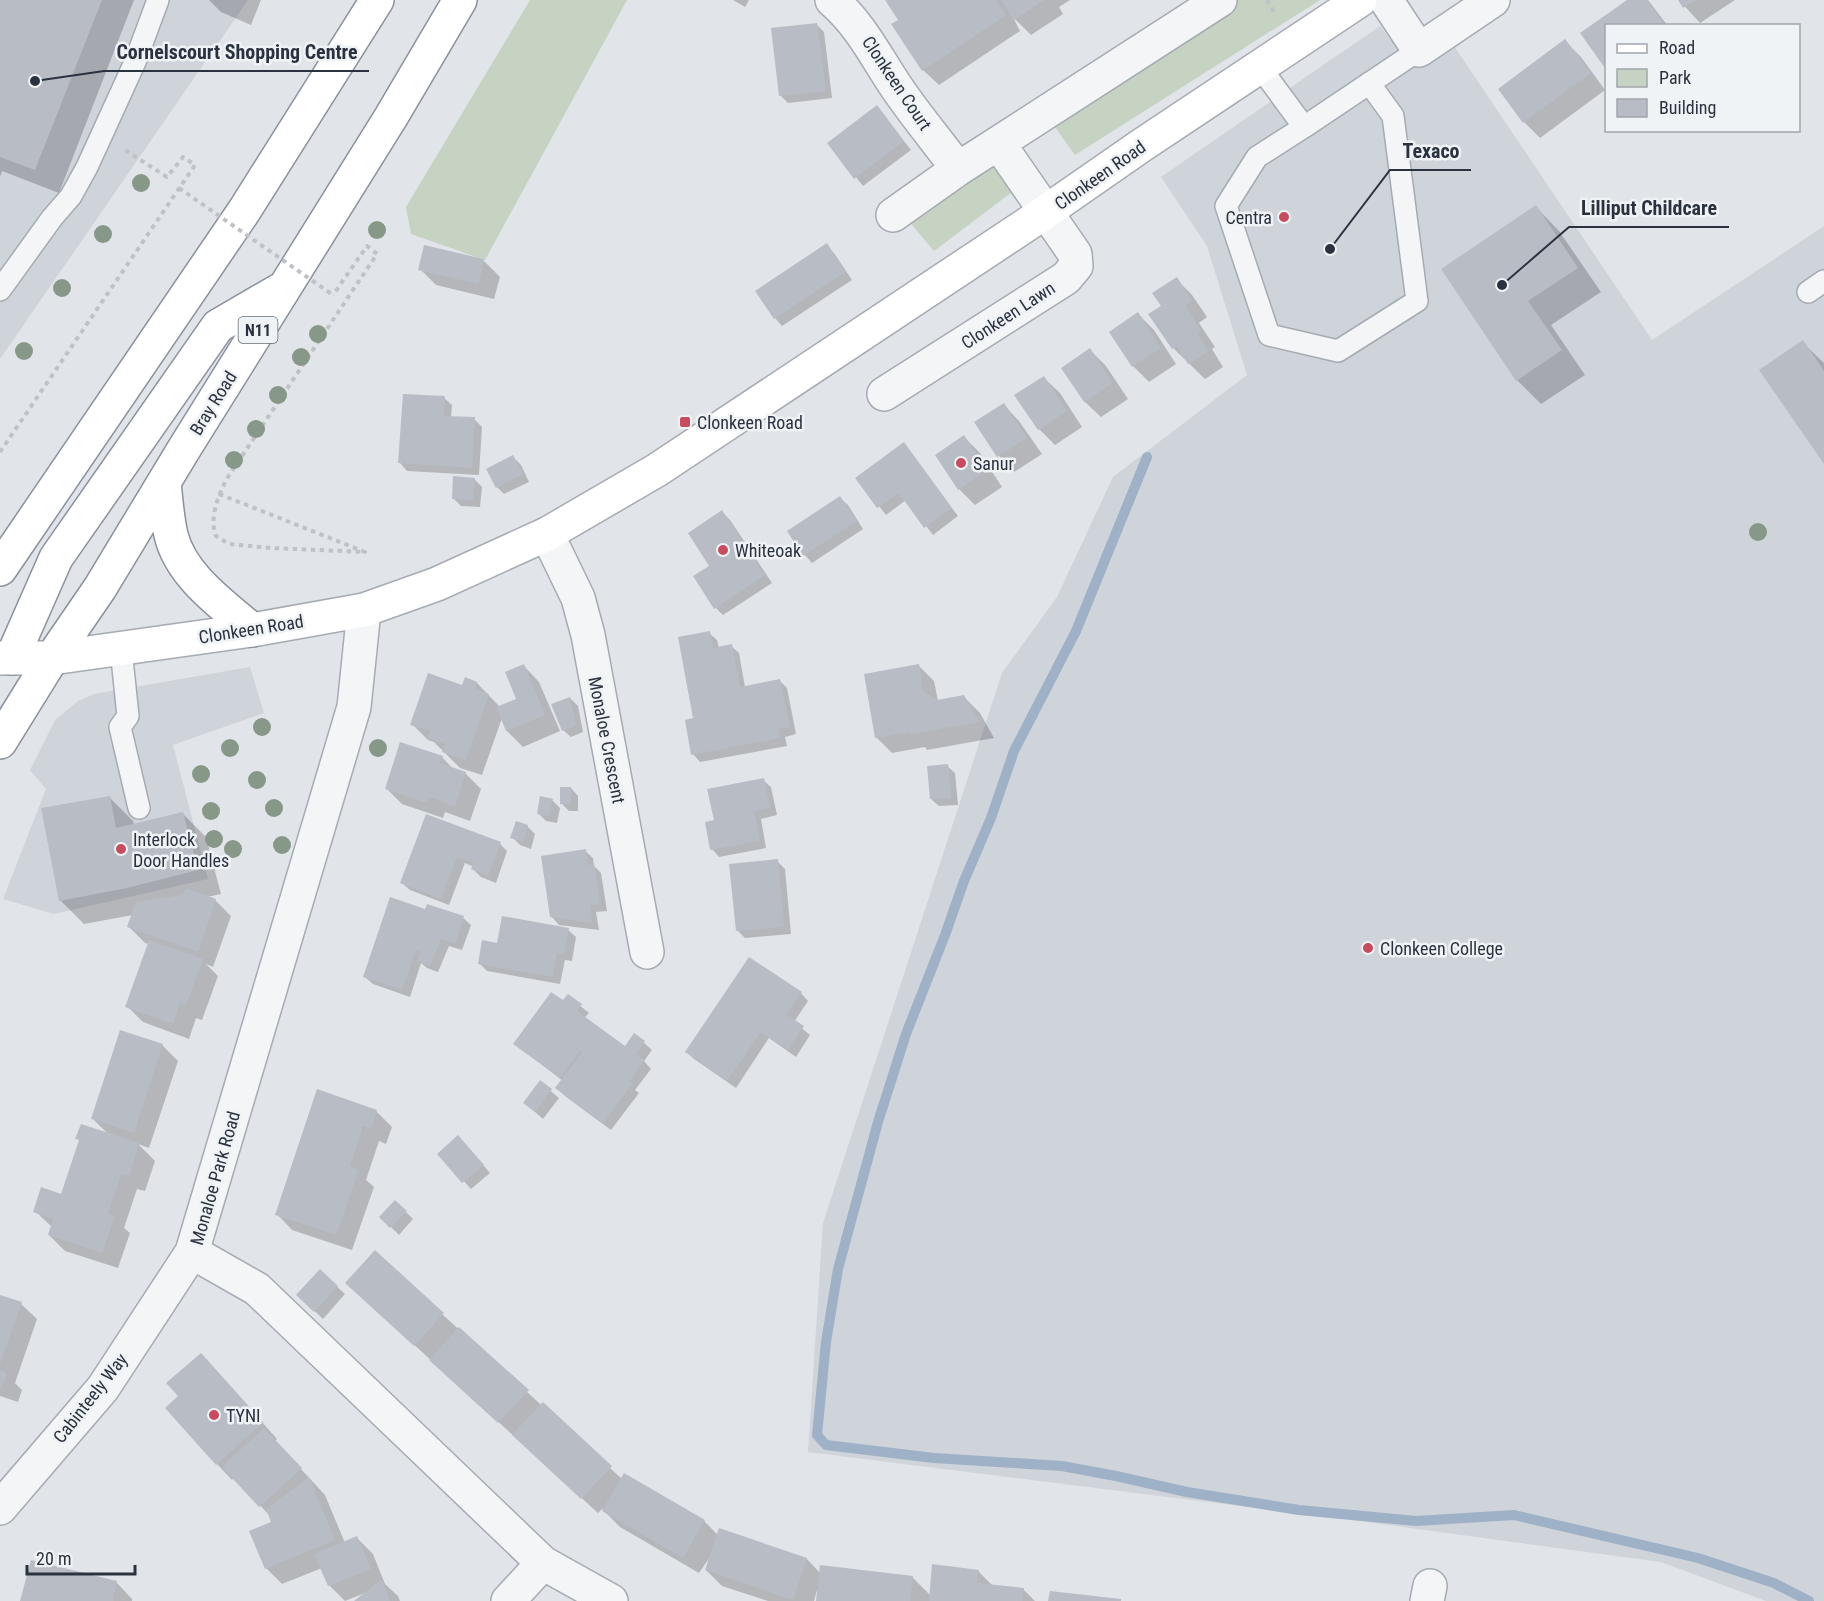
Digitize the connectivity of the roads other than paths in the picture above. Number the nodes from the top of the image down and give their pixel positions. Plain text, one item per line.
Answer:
1 (158, 0) edge
2 (377, 0) edge
3 (460, 0) edge
4 (832, 0) edge
5 (1220, 0) edge
6 (1360, 0) edge
7 (1386, 0) edge
8 (1493, 0) edge
9 (1419, 50) junction
10 (1260, 67) junction
11 (1370, 83) junction
12 (1304, 128) junction
13 (999, 144) junction
14 (958, 169) junction
15 (1047, 211) junction
16 (894, 215) dead end
17 (284, 288) junction
18 (0, 290) edge
19 (884, 394) dead end
20 (164, 483) junction
21 (547, 534) junction
22 (0, 569) edge
23 (364, 610) junction
24 (252, 630) junction
25 (121, 649) junction
26 (3, 658) edge
27 (52, 658) junction
28 (0, 742) edge
29 (139, 808) dead end
30 (647, 952) dead end
31 (192, 1252) junction
32 (0, 1508) edge
33 (543, 1563) junction
34 (508, 1601) edge
35 (610, 1601) edge

1 - 18 lane
2 - 22 main road
3 - 17 main road, Bray Road / N11
4 - 14 street, Clonkeen Court
5 - 13 street
6 - 10 main road, Clonkeen Road
7 - 9 street
8 - 9 street
9 - 11 lane
10 - 12 lane
10 - 15 main road, Clonkeen Road
11 - 12 lane
11 - 12 lane
13 - 14 street
13 - 15 street
14 - 16 street
15 - 19 street, Clonkeen Lawn
15 - 21 main road, Clonkeen Road
17 - 20 main road, Bray Road / N11
17 - 26 main road, N11
20 - 24 main road
20 - 27 main road, Bray Road / N11
21 - 23 main road, Clonkeen Road
21 - 30 street, Monaloe Crescent
23 - 24 main road, Clonkeen Road
23 - 31 street, Monaloe Park Road
24 - 25 main road, Clonkeen Road
25 - 27 main road, Clonkeen Road
25 - 29 lane
26 - 27 main road, Clonkeen Road
27 - 28 main road, Bray Road / N11
31 - 32 street, Cabinteely Way
31 - 33 street, Monaloe Park Road
33 - 34 street
33 - 35 street, Monaloe Park Road

